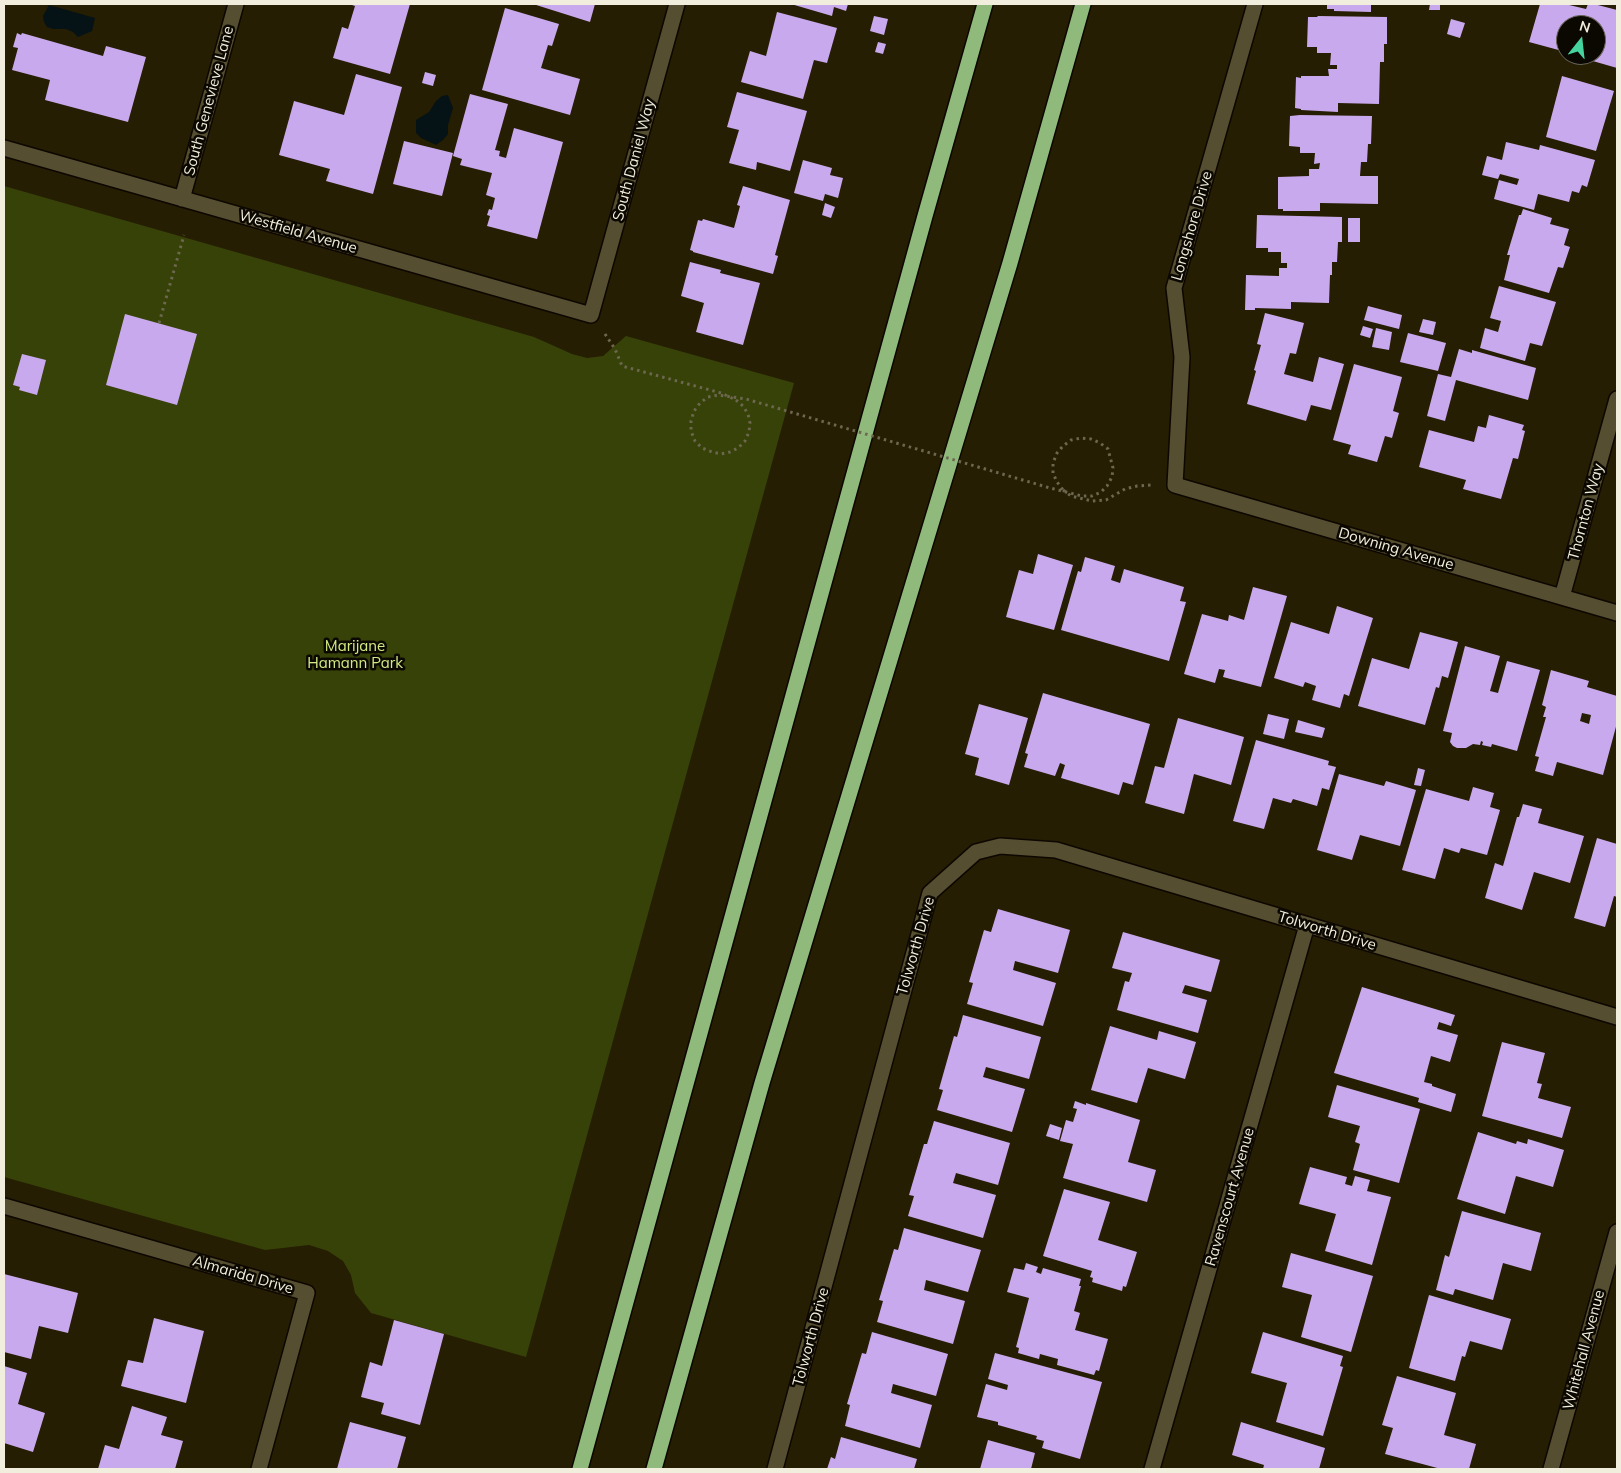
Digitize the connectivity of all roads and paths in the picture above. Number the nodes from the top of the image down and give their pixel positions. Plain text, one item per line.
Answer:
1 (236, 4) edge
2 (676, 4) edge
3 (985, 4) edge
4 (1083, 4) edge
5 (1255, 4) edge
6 (4, 148) edge
7 (182, 199) junction
8 (184, 235) dead end
9 (591, 315) junction
10 (159, 324) dead end
11 (1617, 399) edge
12 (1175, 485) junction
13 (1562, 597) junction
14 (1617, 613) edge
15 (1307, 925) junction
16 (1617, 1017) edge
17 (4, 1206) edge
18 (1617, 1232) edge
19 (259, 1469) edge
20 (580, 1469) edge
21 (654, 1469) edge
22 (775, 1469) edge
23 (1152, 1469) edge
24 (1552, 1469) edge

1 - 7 street, South Genevieve Lane
2 - 9 street, South Daniel Way
3 - 20 highway
4 - 21 highway
5 - 12 street, Longshore Drive
6 - 7 street, Westfield Avenue
7 - 9 street, Westfield Avenue
8 - 10 path
9 - 12 path, bridge
11 - 13 street, Thornton Way
12 - 13 street, Downing Avenue
13 - 14 street, Downing Avenue
15 - 16 street, Tolworth Drive
15 - 22 street, Tolworth Drive
15 - 23 street, Ravenscourt Avenue
17 - 19 street, Almarida Drive
18 - 24 street, Whitehall Avenue

